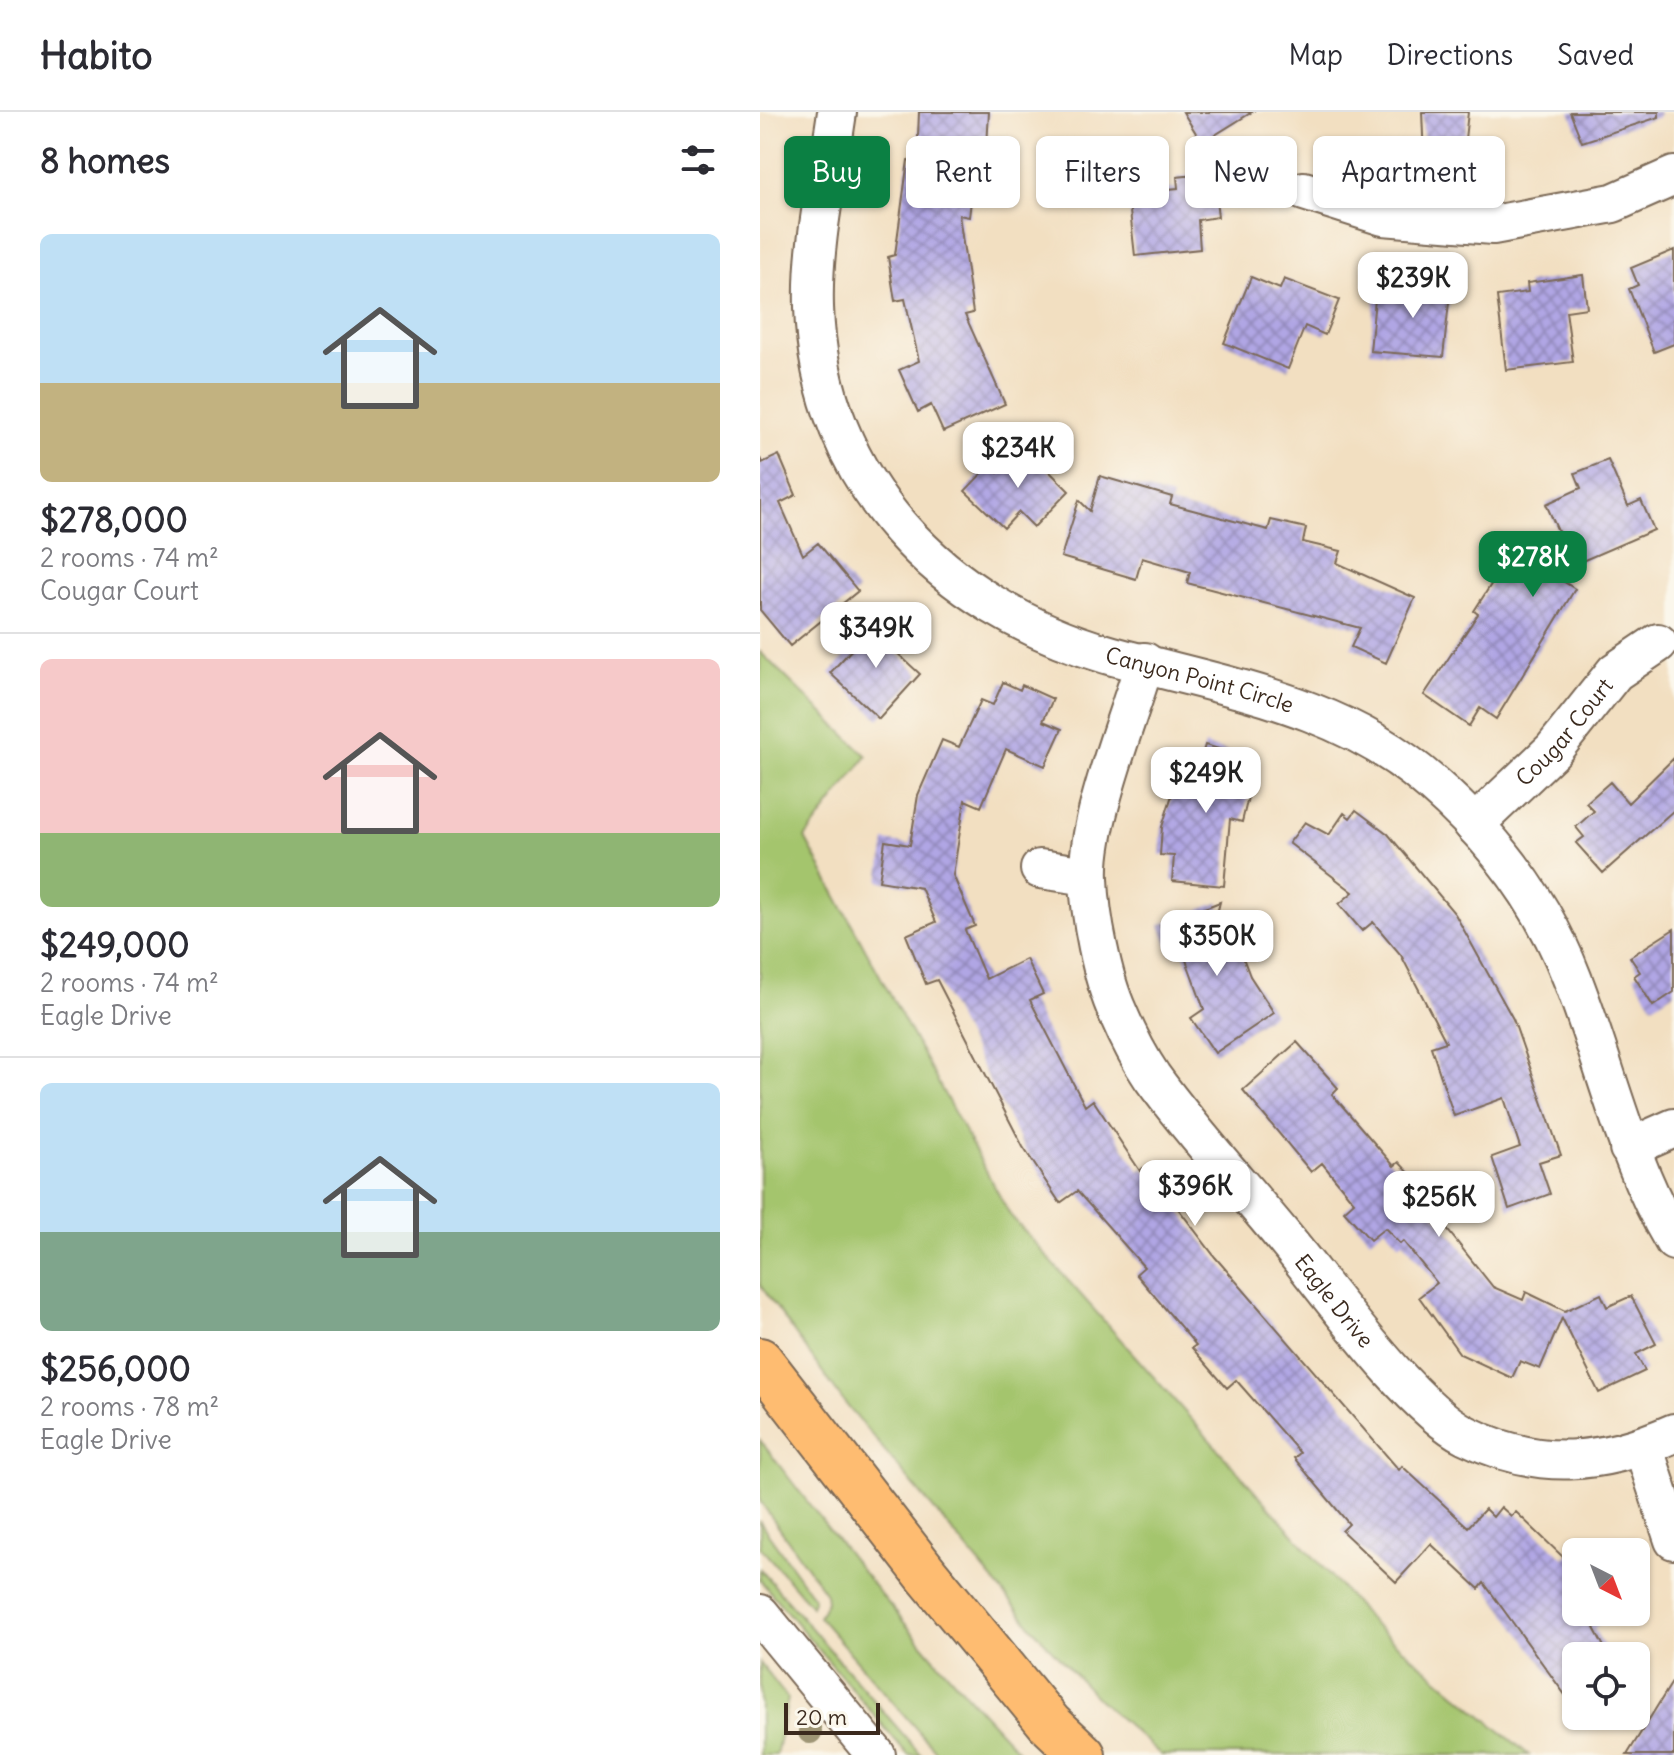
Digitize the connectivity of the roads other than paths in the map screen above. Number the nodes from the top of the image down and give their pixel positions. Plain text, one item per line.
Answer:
1 (837, 112) edge
2 (1674, 176) edge
3 (1304, 191) dead end
4 (1658, 643) dead end
5 (1145, 662) junction
6 (1474, 825) junction
7 (1040, 869) dead end
8 (1088, 876) junction
9 (1674, 1128) edge
10 (1629, 1148) junction
11 (1674, 1241) edge
12 (760, 1360) edge
13 (1659, 1440) edge
14 (1674, 1540) edge
15 (760, 1614) edge
16 (867, 1745) edge
17 (1083, 1755) edge

1 - 5 street, Canyon Point Circle
2 - 3 street
4 - 6 street, Cougar Court
5 - 6 street, Canyon Point Circle
5 - 8 street, Eagle Drive
6 - 10 street, Canyon Point Circle
7 - 8 street
8 - 13 street, Eagle Drive
9 - 10 street
10 - 11 street, Canyon Point Circle
12 - 17 highway
13 - 14 street
15 - 16 street

